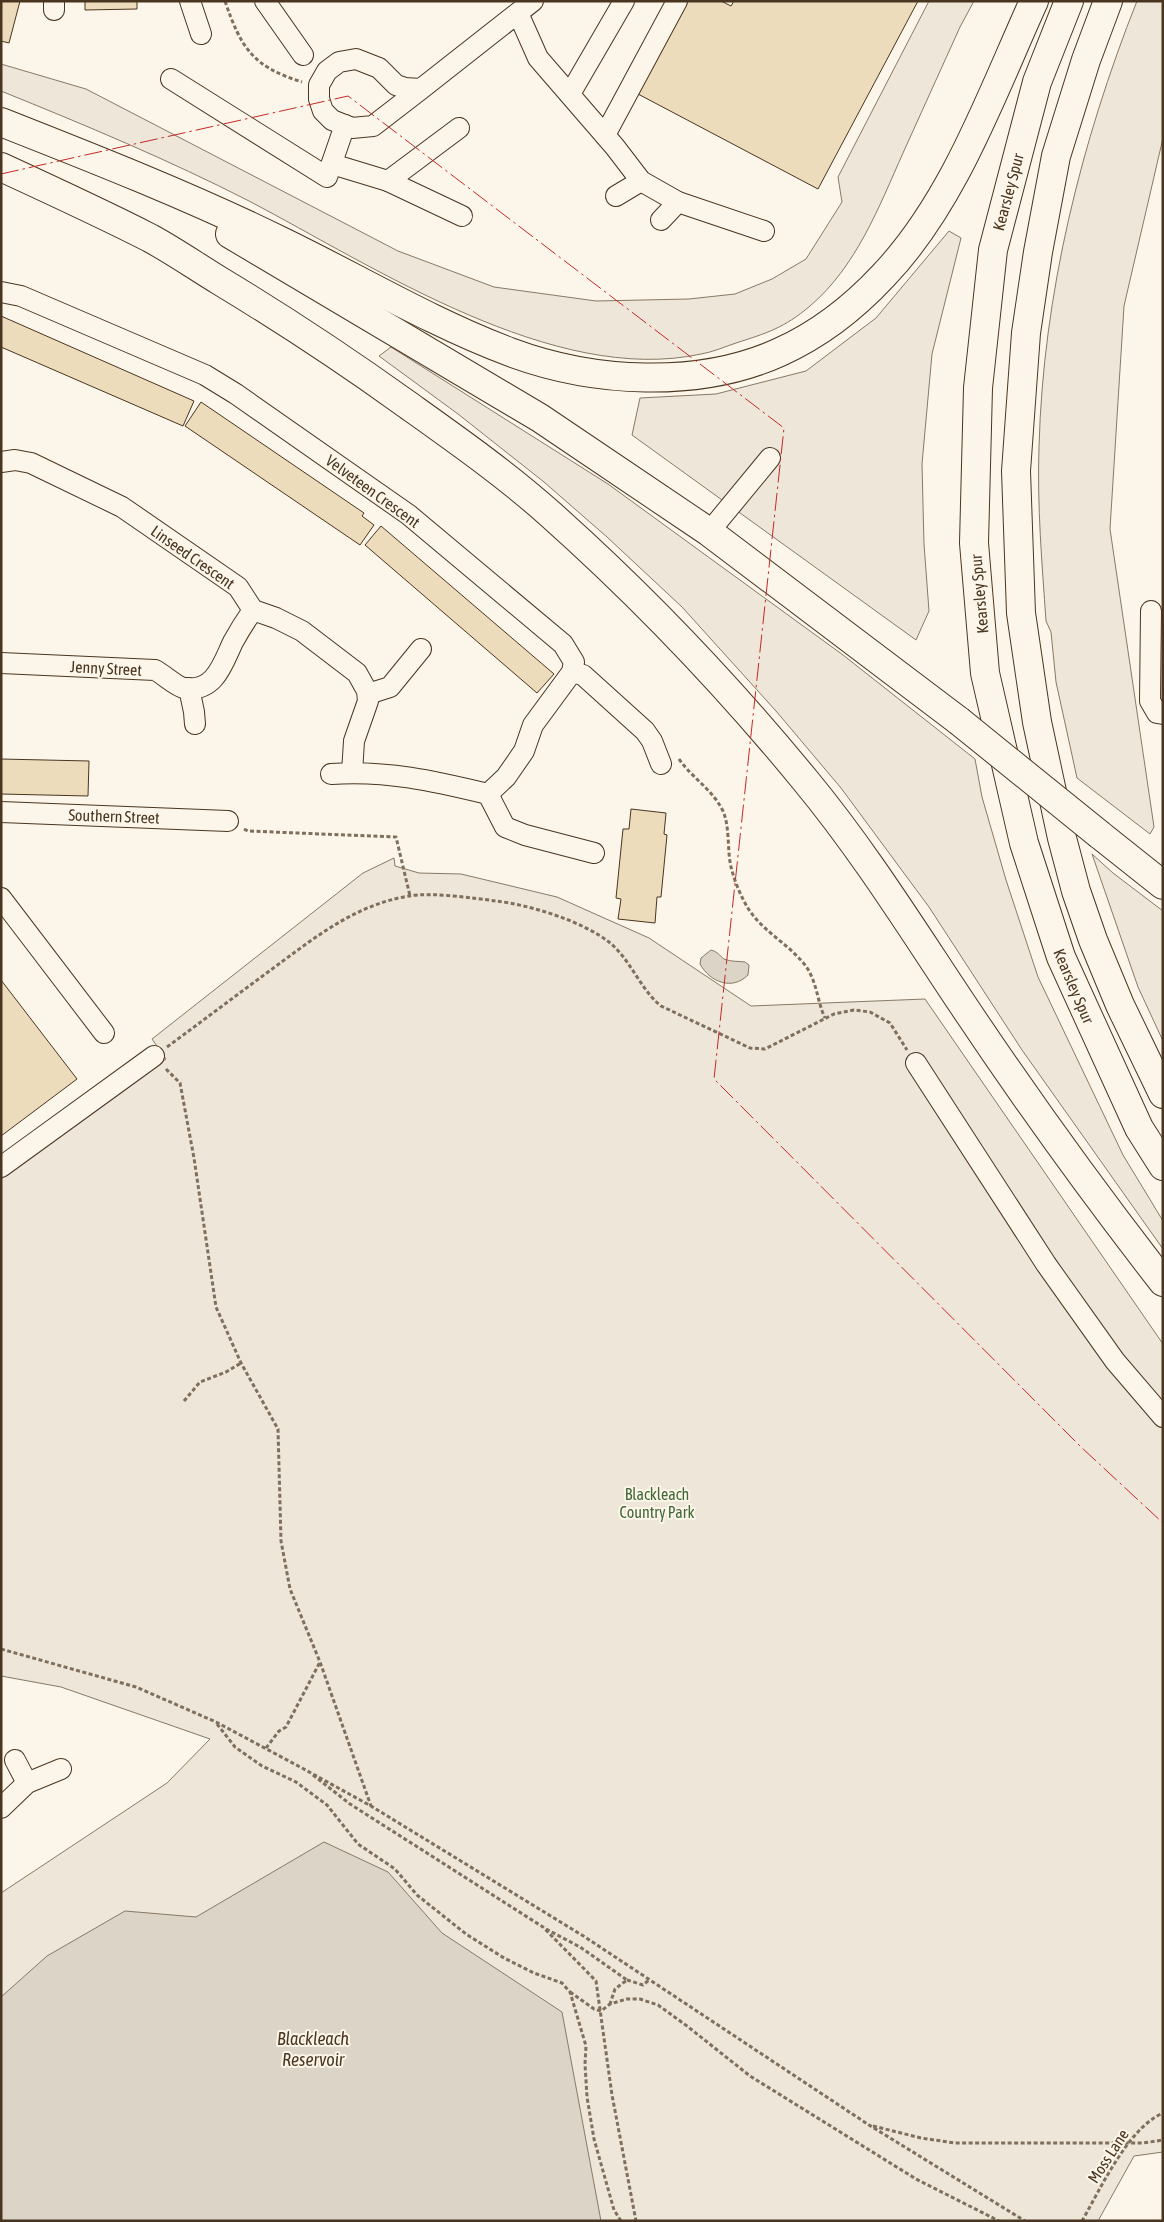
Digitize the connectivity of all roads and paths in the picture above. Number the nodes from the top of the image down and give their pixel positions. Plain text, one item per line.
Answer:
1 (190, 1) edge
2 (225, 1) edge
3 (265, 1) edge
4 (624, 1) edge
5 (676, 1) edge
6 (1034, 1) edge
7 (1069, 1) edge
8 (1108, 1) edge
9 (525, 7) edge
10 (201, 34) dead end
11 (303, 55) dead end
12 (171, 79) dead end
13 (319, 85) junction
14 (421, 89) junction
15 (570, 94) junction
16 (1, 122) edge
17 (345, 125) junction
18 (459, 128) dead end
19 (33, 134) junction
20 (605, 135) junction
21 (332, 164) junction
22 (1, 168) edge
23 (641, 181) junction
24 (388, 182) junction
25 (616, 196) dead end
26 (678, 202) junction
27 (462, 216) dead end
28 (661, 220) dead end
29 (764, 231) dead end
30 (1, 292) edge
31 (770, 458) dead end
32 (1, 462) edge
33 (709, 532) junction
34 (254, 610) junction
35 (1151, 610) dead end
36 (421, 650) dead end
37 (1, 663) edge
38 (572, 672) junction
39 (189, 688) junction
40 (368, 694) junction
41 (1163, 714) edge
42 (194, 724) dead end
43 (669, 760) joint
44 (352, 773) junction
45 (331, 774) dead end
46 (488, 794) junction
47 (1, 812) edge
48 (228, 821) joint
49 (594, 853) dead end
50 (1163, 885) edge
51 (410, 896) junction
52 (1, 898) edge
53 (825, 1018) junction
54 (104, 1033) dead end
55 (154, 1056) junction
56 (916, 1063) joint
57 (1163, 1094) edge
58 (1163, 1166) edge
59 (1, 1167) edge
60 (1163, 1282) edge
61 (241, 1363) junction
62 (184, 1401) dead end
63 (1163, 1416) edge
64 (1, 1649) edge
65 (320, 1662) junction
66 (216, 1722) junction
67 (266, 1748) junction
68 (15, 1760) dead end
69 (302, 1768) junction
70 (61, 1769) dead end
71 (27, 1783) junction
72 (370, 1806) junction
73 (1, 1808) edge
74 (543, 1927) junction
75 (649, 1979) junction
76 (627, 1980) junction
77 (570, 1992) junction
78 (610, 2004) junction
79 (601, 2011) junction
80 (1163, 2113) edge
81 (869, 2126) junction
82 (1163, 2140) edge
83 (1128, 2143) junction
84 (621, 2221) edge
85 (636, 2221) edge
86 (1000, 2221) edge
87 (1026, 2221) edge
88 (1082, 2221) edge

1 - 10 street
2 - 13 path
3 - 11 street
4 - 15 street
5 - 20 street
6 - 19 highway
7 - 58 highway, Kearsley Spur
8 - 57 highway
9 - 14 street
9 - 15 street
12 - 21 street
13 - 14 street
13 - 17 street
14 - 17 street
15 - 20 street
16 - 19 highway
17 - 21 street
18 - 24 street
19 - 33 highway
20 - 23 street
21 - 24 street
22 - 60 highway
23 - 25 street
23 - 26 street
24 - 27 street
26 - 28 street
26 - 29 street
30 - 38 street, Velveteen Crescent
31 - 33 street
32 - 34 street, Linseed Crescent
33 - 50 highway, bridge
34 - 39 street
34 - 40 street
35 - 41 street
36 - 40 street
37 - 39 street, Jenny Street
38 - 43 street
38 - 46 street
39 - 42 street
40 - 44 street
43 - 53 path
44 - 45 street
44 - 46 street
46 - 49 street
47 - 48 street, Southern Street
48 - 51 path
51 - 53 path
51 - 55 path
52 - 54 street
53 - 56 path
55 - 59 street
55 - 61 path
56 - 63 street
61 - 62 path
61 - 65 path
64 - 66 path
65 - 67 path
65 - 72 path
66 - 67 path
66 - 77 path
67 - 69 path
68 - 71 street
69 - 72 path
69 - 74 path
70 - 71 street
71 - 73 street
72 - 75 path
74 - 76 path
74 - 79 path
75 - 76 path
75 - 81 path
76 - 78 path
77 - 79 path
77 - 84 path
78 - 79 path
78 - 86 path
79 - 85 path
80 - 83 path, Moss Lane
81 - 83 path
81 - 87 path
82 - 83 path
83 - 88 path, Moss Lane

